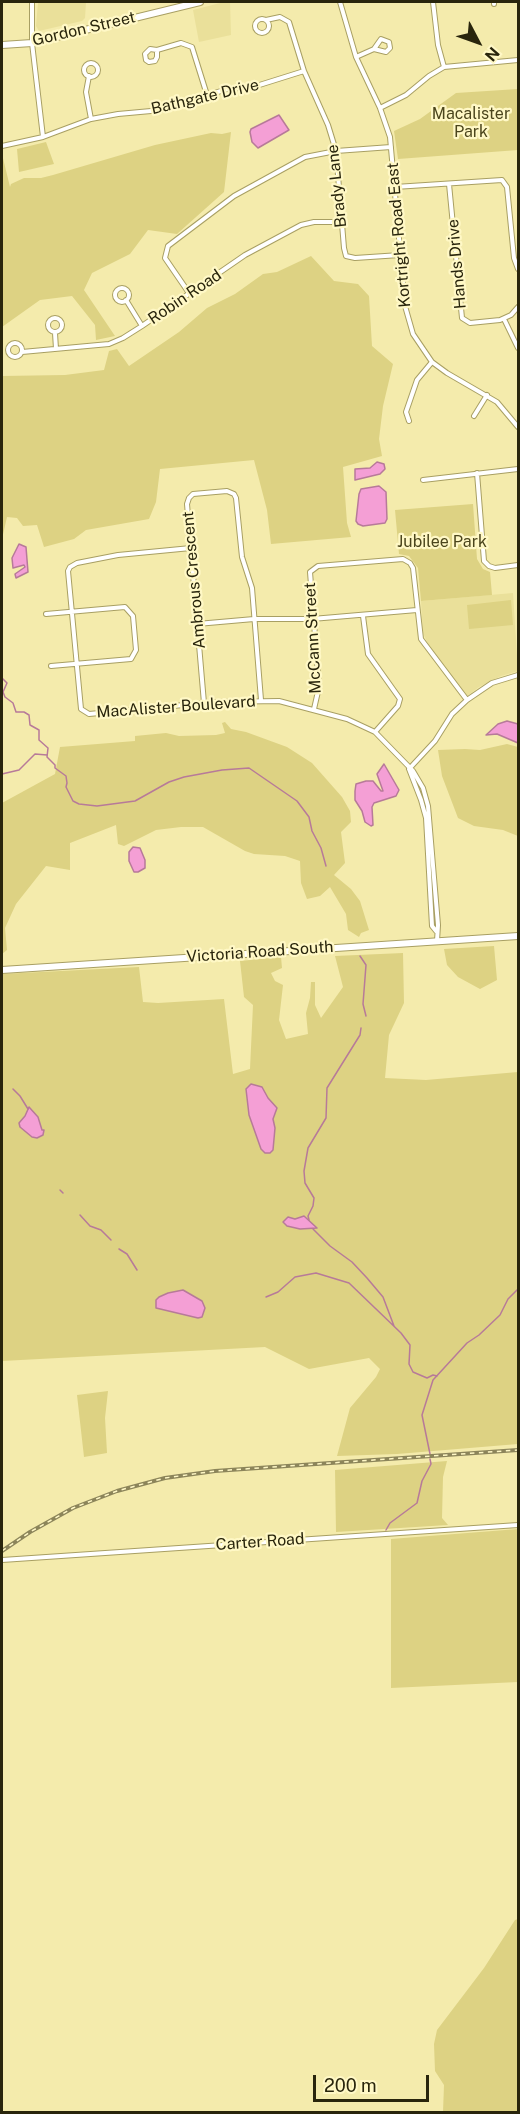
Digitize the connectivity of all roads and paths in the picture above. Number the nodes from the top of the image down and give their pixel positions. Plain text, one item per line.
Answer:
1 (32, 2) edge
2 (200, 2) edge
3 (340, 2) edge
4 (433, 2) edge
5 (266, 20) dead end
6 (32, 43) junction
7 (2, 45) edge
8 (374, 49) dead end
9 (157, 50) dead end
10 (356, 57) junction
11 (519, 60) edge
12 (444, 67) junction
13 (304, 71) junction
14 (89, 76) dead end
15 (207, 95) junction
16 (380, 108) junction
17 (91, 119) junction
18 (43, 136) junction
19 (2, 146) edge
20 (391, 147) junction
21 (336, 151) junction
22 (449, 184) junction
23 (395, 187) junction
24 (341, 222) junction
25 (400, 255) junction
26 (519, 269) edge
27 (189, 293) junction
28 (126, 300) dead end
29 (519, 307) edge
30 (504, 319) junction
31 (142, 326) junction
32 (55, 333) dead end
33 (519, 348) edge
34 (57, 349) junction
35 (22, 352) dead end
36 (432, 362) junction
37 (487, 395) junction
38 (474, 416) dead end
39 (409, 421) dead end
40 (519, 427) edge
41 (519, 470) edge
42 (477, 473) junction
43 (423, 480) dead end
44 (190, 548) junction
45 (519, 565) edge
46 (417, 610) junction
47 (72, 612) junction
48 (46, 614) dead end
49 (363, 616) junction
50 (254, 619) junction
51 (312, 619) junction
52 (197, 624) junction
53 (76, 664) junction
54 (51, 666) dead end
55 (519, 675) edge
56 (261, 700) junction
57 (467, 700) junction
58 (204, 703) junction
59 (314, 709) junction
60 (375, 732) junction
61 (409, 769) junction
62 (519, 936) edge
63 (436, 941) junction
64 (2, 970) edge
65 (519, 1525) edge
66 (2, 1560) edge

1 - 6 street
2 - 6 main road, Gordon Street
3 - 10 street, Kortright Road East
4 - 12 street
5 - 13 street, Brady Lane
6 - 7 main road, Gordon Street
6 - 18 street
8 - 10 street
9 - 15 street
10 - 16 street, Kortright Road East
11 - 12 street
12 - 16 street
13 - 15 street, Bathgate Drive
13 - 21 street, Brady Lane
14 - 17 street
15 - 17 street, Bathgate Drive
16 - 20 street, Kortright Road East
17 - 18 street, Bathgate Drive
18 - 19 street, Bathgate Drive
20 - 21 street
20 - 23 street, Kortright Road East
21 - 24 street, Brady Lane
21 - 27 street
22 - 23 street
22 - 26 street
22 - 30 street, Hands Drive
23 - 25 street, Kortright Road East
24 - 25 street, Brady Lane
24 - 27 street, Robin Road
25 - 36 street, Kortright Road East
27 - 31 street, Robin Road
28 - 31 street
29 - 30 street
30 - 33 street
31 - 34 street, Robin Road
32 - 34 street
34 - 35 street, Robin Road
36 - 37 street, Kortright Road East
36 - 39 street
37 - 38 street
37 - 40 street, Kortright Road East
41 - 42 street
42 - 43 street
42 - 45 street
44 - 47 street, MacAlister Boulevard
44 - 50 street, Ambrous Crescent
44 - 52 street, Ambrous Crescent
46 - 49 street
46 - 51 street, McCann Street
46 - 57 street, McCann Street
47 - 48 street
47 - 53 street, MacAlister Boulevard
47 - 53 street
49 - 51 street
49 - 60 street
50 - 51 street
50 - 52 street
50 - 56 street, Ambrous Crescent
51 - 59 street, McCann Street
52 - 58 street, Ambrous Crescent
53 - 54 street
53 - 58 street, MacAlister Boulevard
55 - 57 street
56 - 58 street, MacAlister Boulevard
56 - 59 street, MacAlister Boulevard
57 - 61 street
59 - 60 street, MacAlister Boulevard
60 - 61 street, MacAlister Boulevard
61 - 63 street, MacAlister Boulevard
62 - 63 main road, Victoria Road South
63 - 64 main road, Victoria Road South
65 - 66 street, Carter Road

